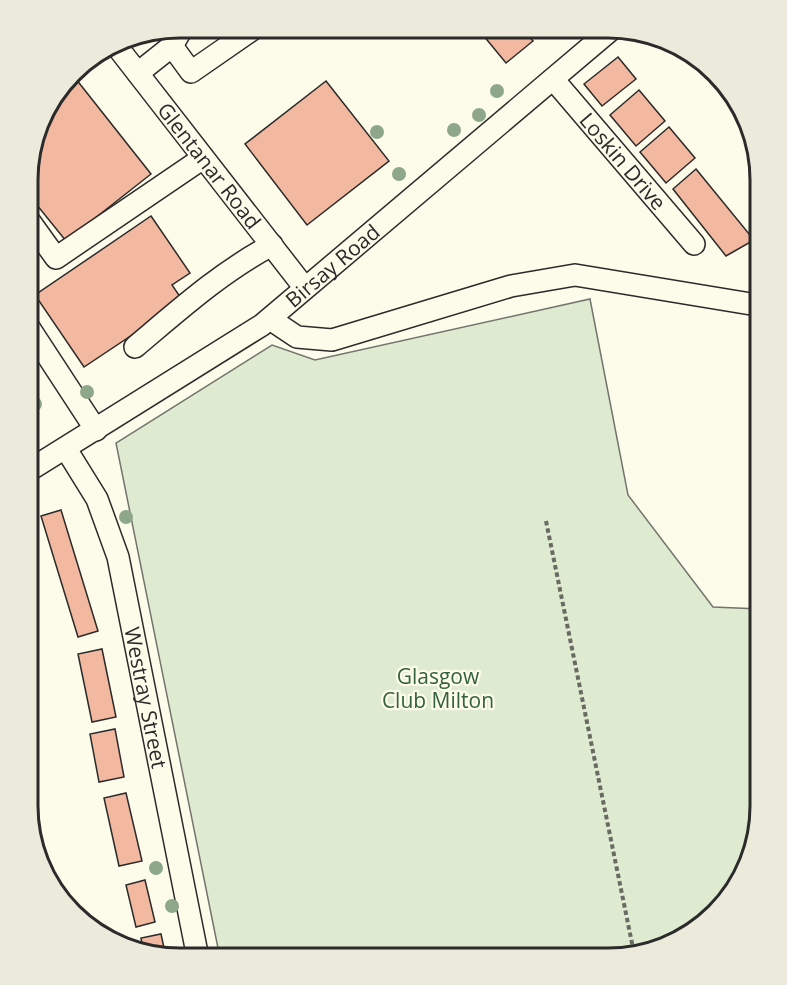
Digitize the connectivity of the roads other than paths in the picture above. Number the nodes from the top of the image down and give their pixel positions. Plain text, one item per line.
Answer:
1 (177, 38) edge
2 (240, 38) edge
3 (601, 38) edge
4 (172, 46) junction
5 (120, 51) edge
6 (138, 73) junction
7 (553, 79) junction
8 (203, 158) junction
9 (38, 233) edge
10 (694, 244) dead end
11 (272, 245) junction
12 (304, 288) junction
13 (750, 304) edge
14 (270, 319) junction
15 (38, 341) edge
16 (135, 347) dead end
17 (96, 430) junction
18 (66, 449) junction
19 (38, 465) edge
20 (196, 947) edge

1 - 4 street
2 - 4 street
3 - 7 street, Birsay Road
4 - 6 street
5 - 6 street, Glentanar Road
6 - 8 street, Glentanar Road
7 - 10 street, Loskin Drive
7 - 12 street, Birsay Road
8 - 9 street
8 - 11 street, Glentanar Road
11 - 12 street, Glentanar Road
11 - 16 street
12 - 14 street, Birsay Road
13 - 14 street
14 - 17 street, Birsay Road
15 - 17 street
17 - 18 street, Birsay Road
18 - 19 street, Birsay Road
18 - 20 street, Westray Street

